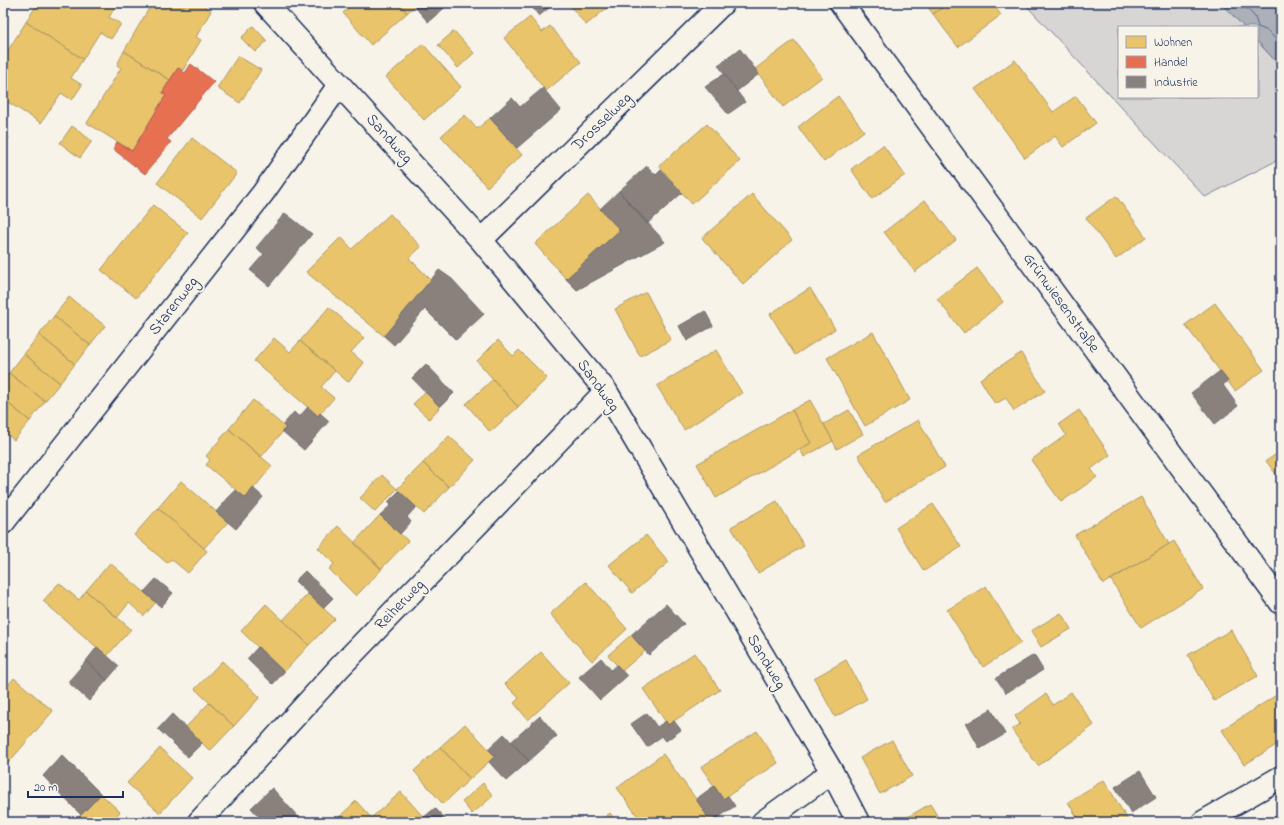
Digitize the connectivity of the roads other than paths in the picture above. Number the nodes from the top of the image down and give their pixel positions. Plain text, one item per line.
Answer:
1 (265, 3) edge
2 (723, 3) edge
3 (841, 3) edge
4 (339, 85) junction
5 (481, 240) junction
6 (606, 391) junction
7 (3, 523) edge
8 (1281, 603) edge
9 (832, 772) junction
10 (1281, 777) edge
11 (198, 822) edge
12 (763, 822) edge
13 (858, 822) edge
14 (1203, 822) edge

1 - 4 street, Sandweg
2 - 5 street, Drosselweg
3 - 8 street, Grünwiesenstraße
4 - 5 street, Sandweg
4 - 7 street, Starenweg
5 - 6 street, Sandweg
6 - 9 street, Sandweg
6 - 11 street, Reiherweg
9 - 12 street
9 - 13 street, Sandweg
10 - 14 street

